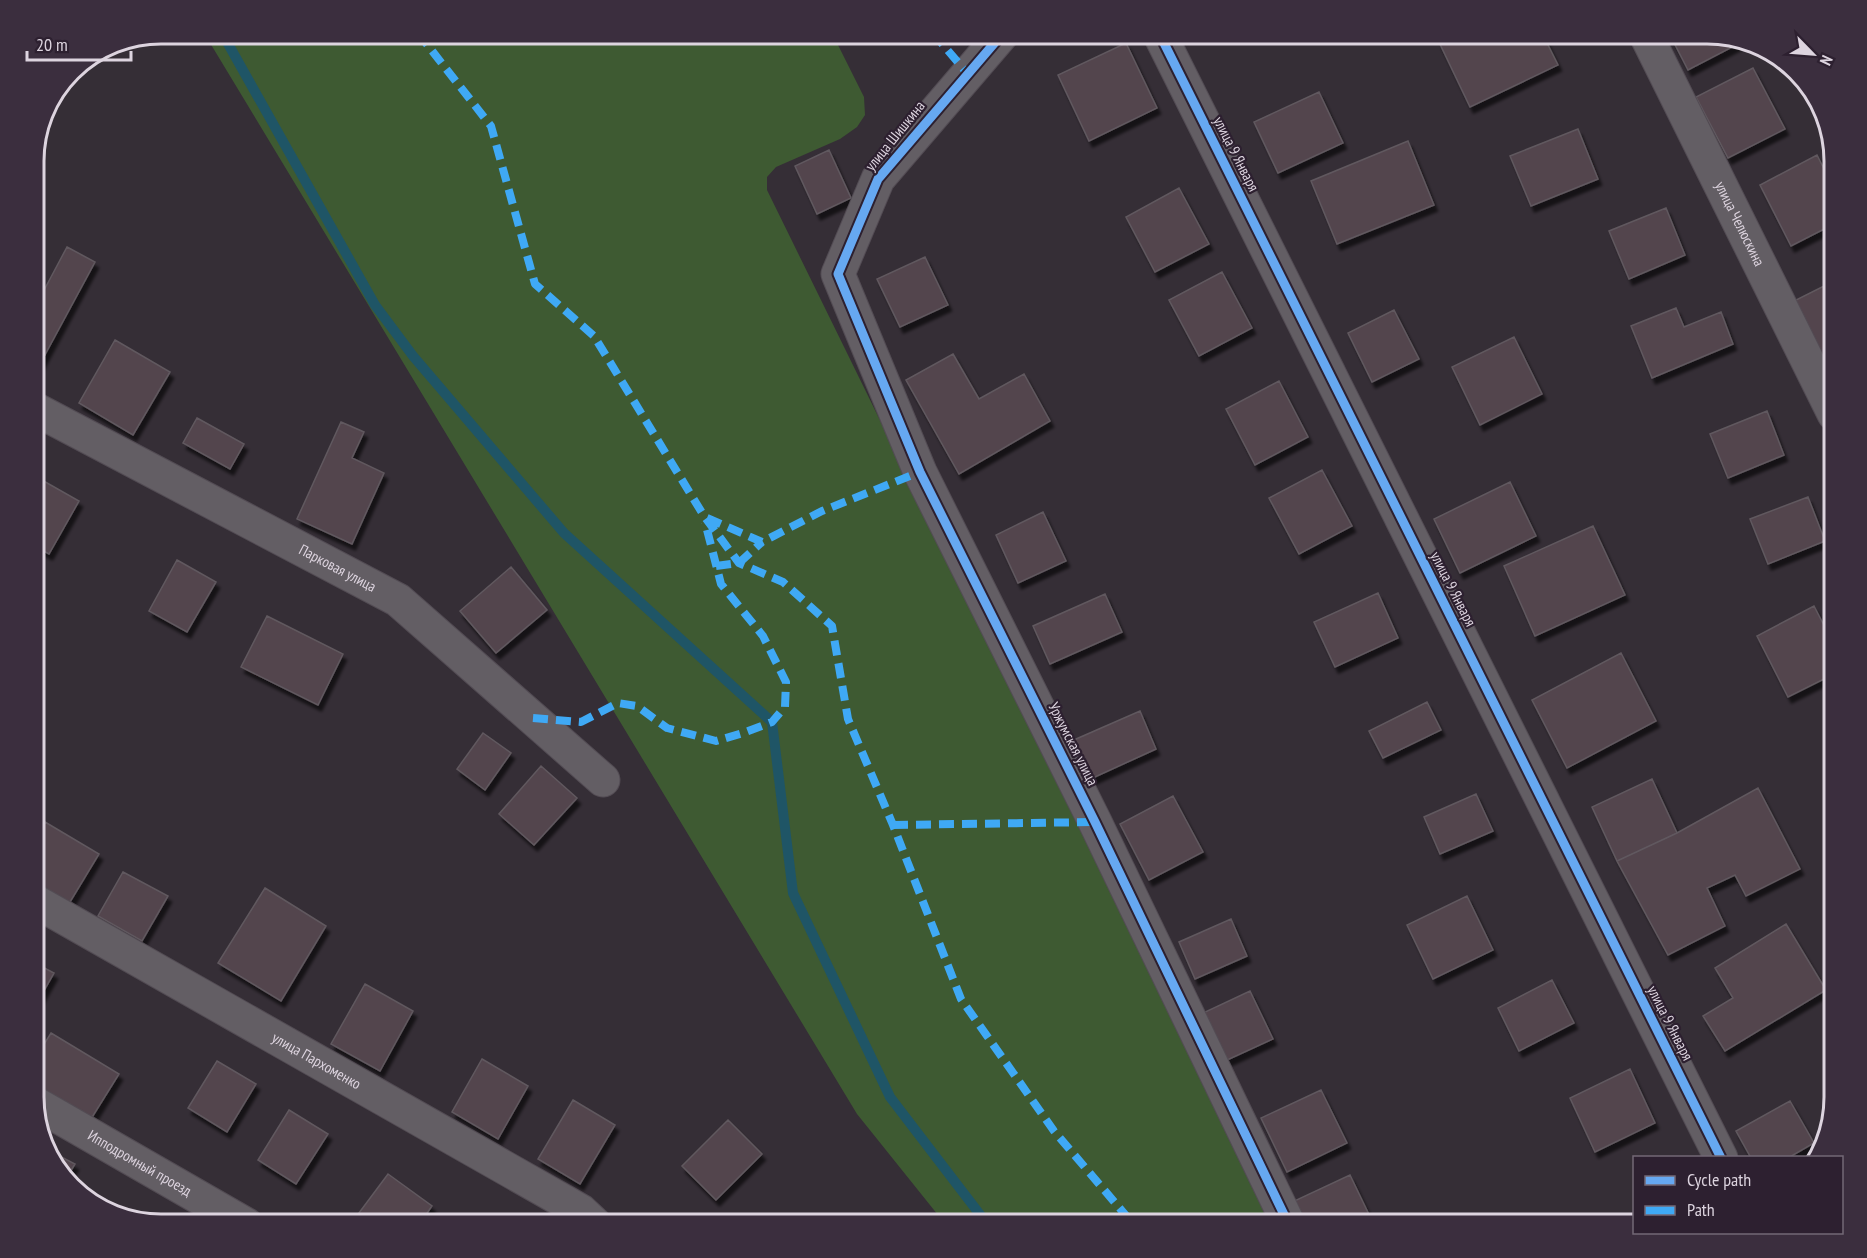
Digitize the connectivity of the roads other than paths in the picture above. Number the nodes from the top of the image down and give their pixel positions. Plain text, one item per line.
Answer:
1 (994, 44) edge
2 (1164, 44) edge
3 (1651, 44) edge
4 (838, 274) joint
5 (1824, 394) edge
6 (44, 414) edge
7 (603, 780) dead end
8 (44, 906) edge
9 (44, 1109) edge
10 (1720, 1156) edge
11 (228, 1214) edge
12 (585, 1214) edge
13 (1284, 1214) edge

1 - 4 street, улица Шишкина
2 - 10 street, улица 9 Января
3 - 5 street, улица Челюскина
4 - 13 street, Уржумская улица
6 - 7 street, Парковая улица
8 - 12 street, улица Пархоменко
9 - 11 street, Ипподромный проезд

